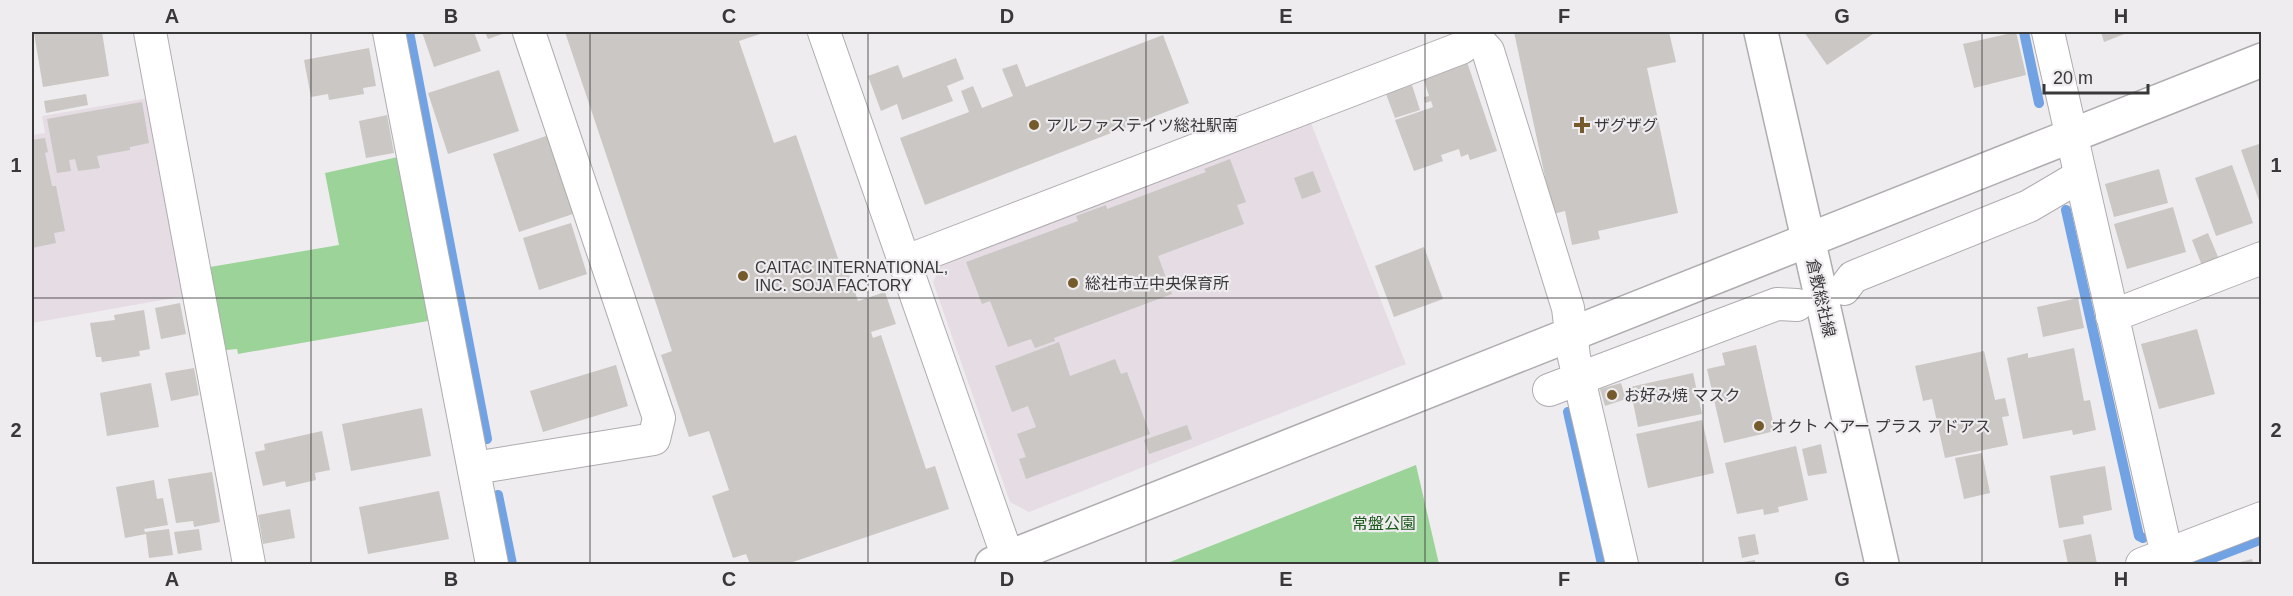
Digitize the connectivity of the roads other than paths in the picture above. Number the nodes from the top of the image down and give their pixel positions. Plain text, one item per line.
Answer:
1 (150, 32) edge
2 (389, 32) edge
3 (529, 32) edge
4 (824, 32) edge
5 (1761, 32) edge
6 (2048, 32) edge
7 (1475, 35) edge
8 (2262, 60) edge
9 (2071, 136) junction
10 (2080, 176) junction
11 (1808, 239) junction
12 (2262, 258) edge
13 (904, 262) junction
14 (1844, 289) dead end
15 (1797, 305) dead end
16 (2112, 316) junction
17 (1571, 335) junction
18 (1580, 379) junction
19 (1549, 390) dead end
20 (474, 468) junction
21 (2262, 518) edge
22 (1000, 561) edge
23 (2159, 561) edge
24 (249, 564) edge
25 (492, 564) edge
26 (1622, 564) edge
27 (1882, 564) edge

1 - 24 street
2 - 20 street
3 - 20 street
4 - 13 street
5 - 11 street, 倉敷総社線
6 - 9 street
7 - 13 street
7 - 17 street
8 - 9 street
9 - 10 street
9 - 11 street
10 - 14 street
10 - 16 street
11 - 17 street
11 - 27 street, 倉敷総社線
12 - 16 street
13 - 22 street
15 - 18 street
16 - 23 street
17 - 18 street
17 - 22 street
18 - 19 street
18 - 26 street
20 - 25 street
21 - 23 street

